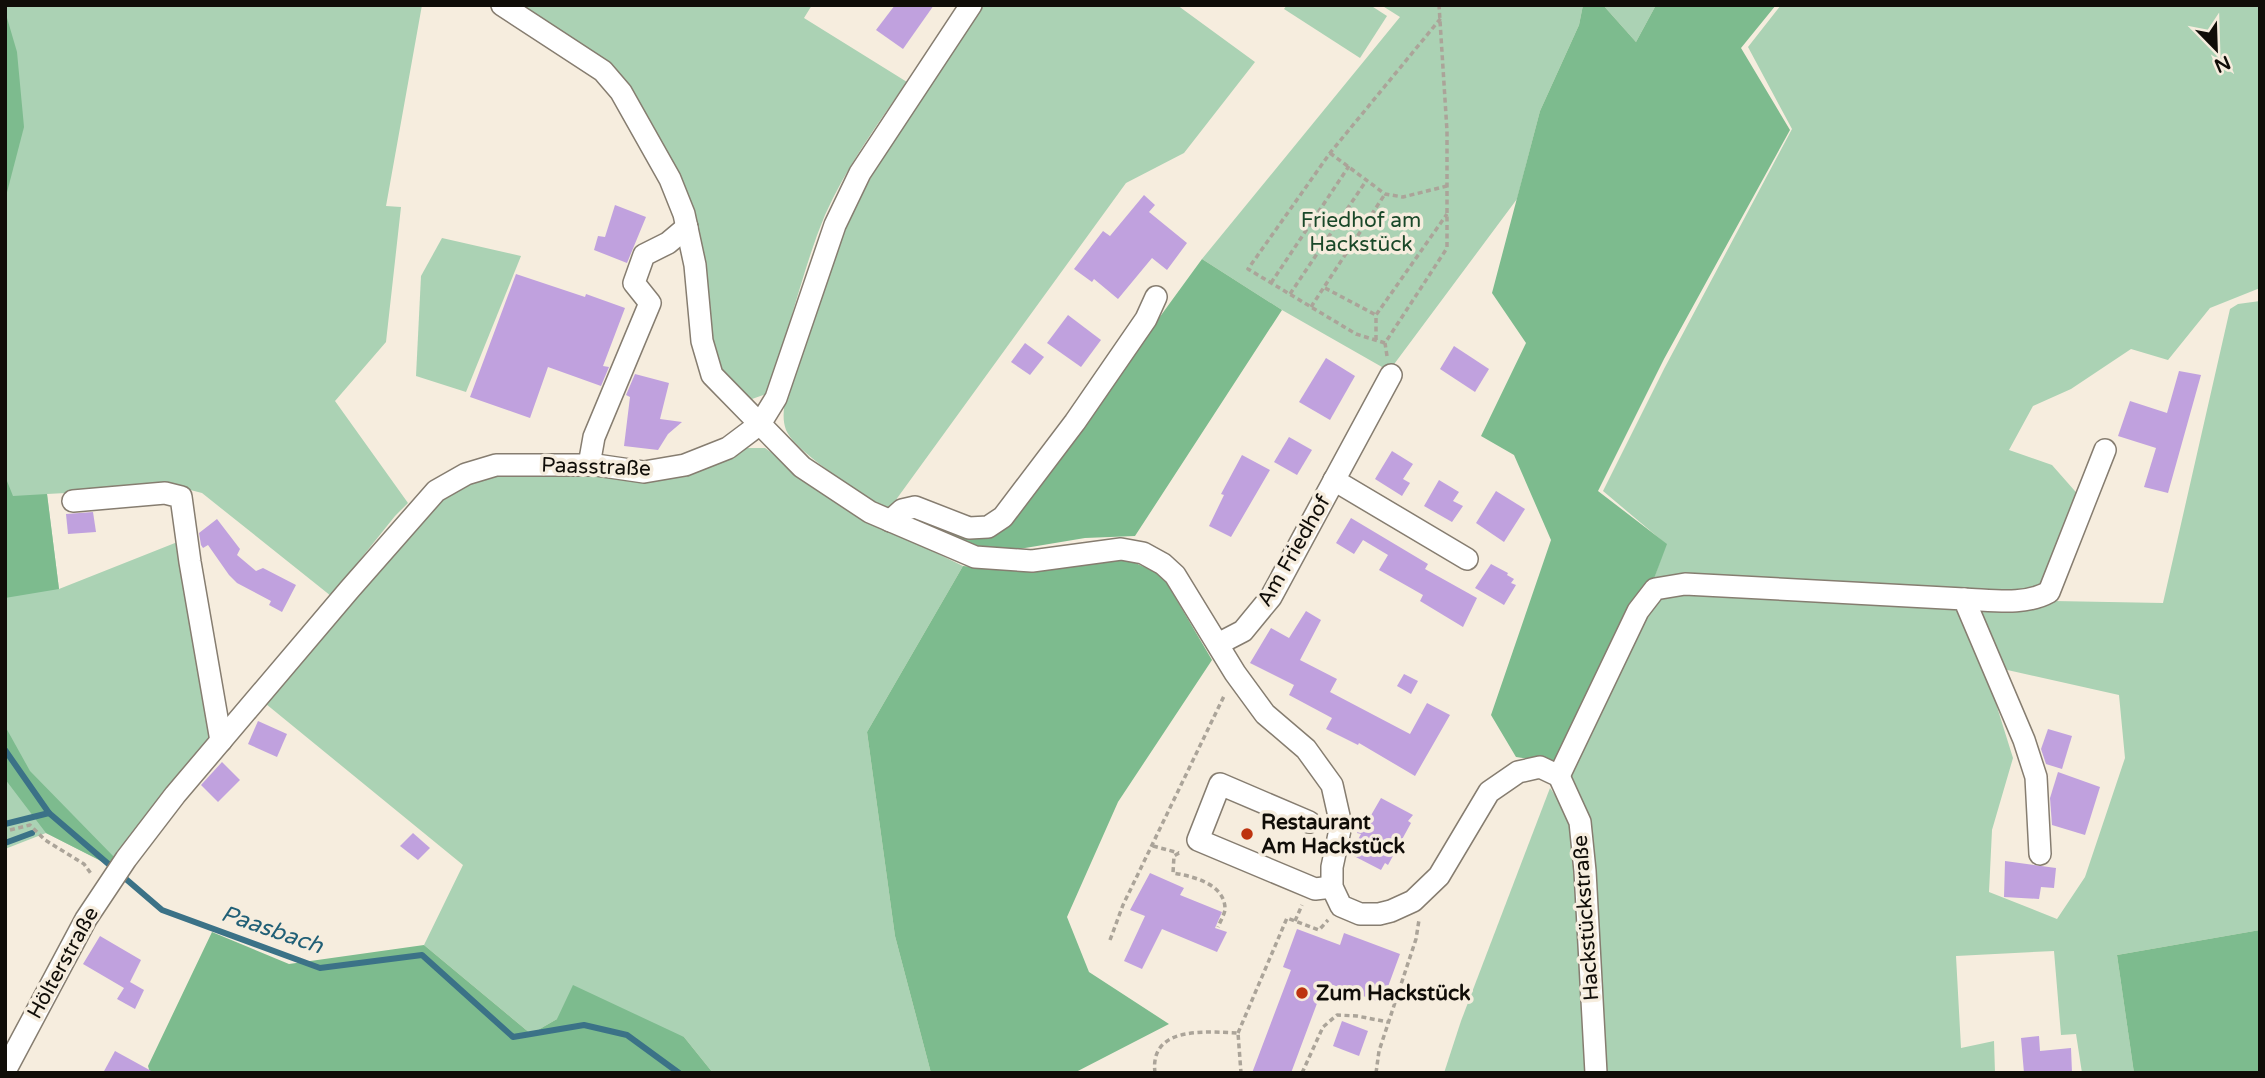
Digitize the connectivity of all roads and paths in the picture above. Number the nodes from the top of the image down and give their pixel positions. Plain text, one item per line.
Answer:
1 (502, 5) edge
2 (971, 5) edge
3 (1439, 5) edge
4 (1441, 18) junction
5 (1330, 153) junction
6 (1349, 166) junction
7 (1366, 181) junction
8 (1447, 186) junction
9 (1385, 194) junction
10 (1447, 214) junction
11 (687, 227) junction
12 (1271, 283) junction
13 (1325, 287) junction
14 (1290, 295) junction
15 (1156, 297) dead end
16 (1311, 307) junction
17 (1376, 315) junction
18 (1376, 340) junction
19 (1385, 343) junction
20 (1391, 375) joint
21 (760, 424) junction
22 (2105, 450) dead end
23 (589, 465) junction
24 (1334, 480) junction
25 (73, 501) dead end
26 (890, 521) junction
27 (1467, 559) dead end
28 (1964, 599) junction
29 (1218, 644) junction
30 (1235, 673) junction
31 (221, 741) junction
32 (1559, 776) junction
33 (1309, 822) dead end
34 (10, 830) dead end
35 (1198, 840) junction
36 (1153, 846) junction
37 (1180, 853) junction
38 (2040, 854) dead end
39 (126, 859) joint
40 (106, 887) junction
41 (1336, 897) junction
42 (1413, 901) junction
43 (1218, 927) dead end
44 (1110, 940) dead end
45 (1388, 1022) junction
46 (1238, 1033) junction
47 (5, 1070) edge
48 (1155, 1073) edge
49 (1241, 1073) edge
50 (1302, 1073) edge
51 (1376, 1073) edge
52 (1596, 1073) edge

1 - 11 street
2 - 21 street, Paasstraße
3 - 4 path
4 - 5 path
4 - 8 path
5 - 6 path
5 - 12 path
6 - 7 path
6 - 12 path
7 - 9 path
7 - 14 path
8 - 9 path
8 - 10 path
9 - 13 path
10 - 17 path
10 - 19 path
11 - 21 street
11 - 23 street
12 - 14 path
13 - 16 path
13 - 17 path
14 - 16 path
15 - 26 street
16 - 18 path
17 - 18 path
18 - 19 path
19 - 20 path
20 - 24 street, Am Friedhof
21 - 23 street, Paasstraße
21 - 26 street
22 - 28 street
23 - 31 street, Paasstraße
24 - 27 street, Am Friedhof
24 - 29 street, Am Friedhof
25 - 31 street
26 - 29 street
28 - 32 street
28 - 38 street
29 - 30 street
30 - 36 path
30 - 41 street
31 - 39 street, Paasstraße
32 - 42 street
32 - 52 street, Hackstückstraße
33 - 35 street
34 - 40 path
35 - 37 path
35 - 41 street
36 - 37 path
36 - 44 path
37 - 43 path
39 - 40 street, Hölterstraße
40 - 47 street, Hölterstraße
41 - 42 street
41 - 46 path
42 - 45 path
45 - 50 path
45 - 51 path
46 - 48 path
46 - 49 path

